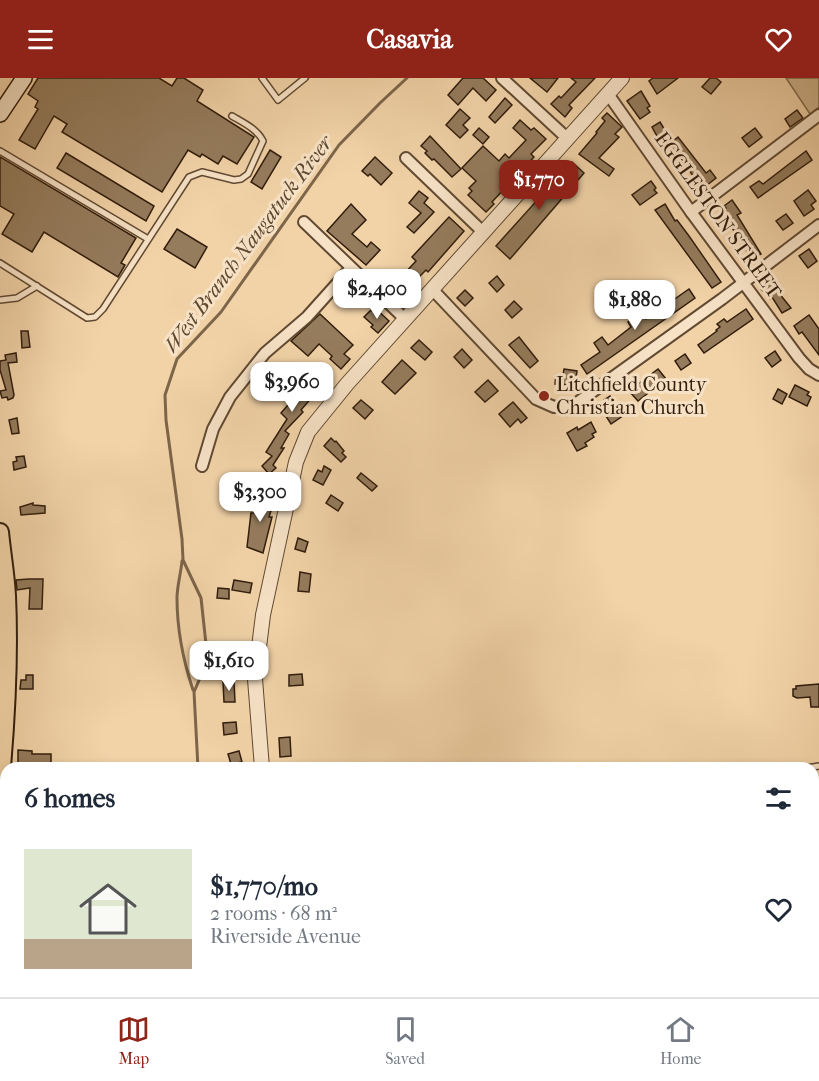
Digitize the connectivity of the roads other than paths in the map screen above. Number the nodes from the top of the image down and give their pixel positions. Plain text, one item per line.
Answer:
1 (24, 78) edge
2 (262, 78) edge
3 (305, 78) edge
4 (502, 78) edge
5 (622, 78) edge
6 (608, 94) junction
7 (0, 114) edge
8 (819, 115) edge
9 (232, 116) dead end
10 (568, 139) junction
11 (0, 151) edge
12 (406, 158) dead end
13 (691, 212) junction
14 (303, 222) dead end
15 (819, 225) edge
16 (484, 233) junction
17 (148, 239) junction
18 (0, 263) edge
19 (351, 268) junction
20 (745, 282) junction
21 (36, 286) junction
22 (432, 289) junction
23 (0, 300) edge
24 (405, 319) junction
25 (819, 375) edge
26 (202, 466) dead end
27 (0, 532) edge
28 (3, 596) edge
29 (3, 762) edge
30 (262, 762) edge
31 (819, 929) edge
32 (819, 938) edge

1 - 7 main road
2 - 3 lane
4 - 10 street
5 - 6 street
6 - 10 street
6 - 13 street, EGGLESTON STREET
8 - 13 street
9 - 17 lane
10 - 16 street
11 - 17 lane
12 - 16 street
13 - 20 street, EGGLESTON STREET
14 - 19 street
15 - 20 street
16 - 22 street
17 - 21 lane
18 - 21 lane
19 - 24 street
19 - 26 street
20 - 22 street
20 - 25 street, EGGLESTON STREET
21 - 23 lane
22 - 24 street
24 - 30 street
27 - 28 main road
28 - 29 main road
31 - 32 lane

